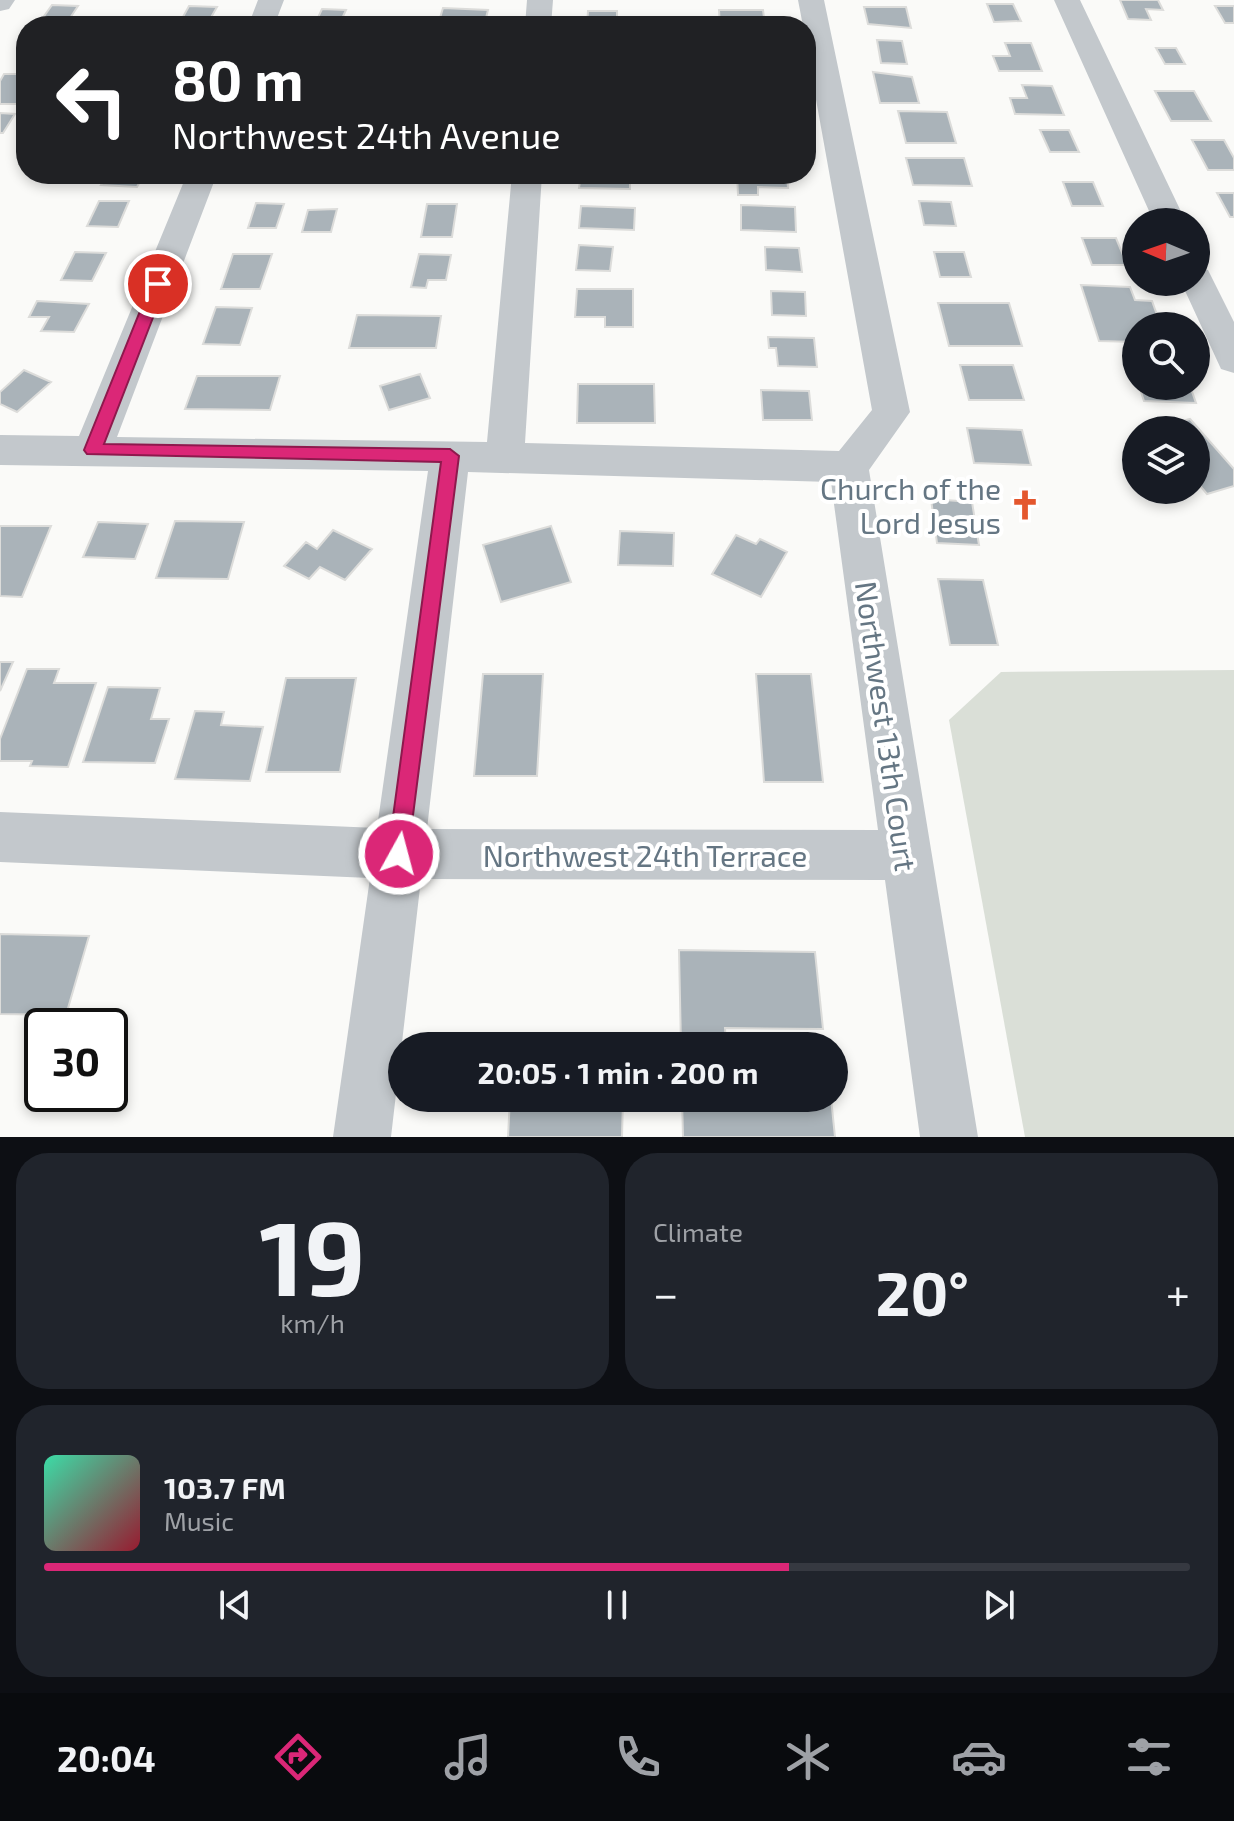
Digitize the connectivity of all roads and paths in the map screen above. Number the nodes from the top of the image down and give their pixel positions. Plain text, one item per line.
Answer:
1 (1067, 0) edge
2 (816, 26) edge
3 (198, 184) edge
4 (526, 184) edge
5 (1164, 208) edge
6 (1204, 296) edge
7 (1234, 360) edge
8 (0, 450) edge
9 (93, 450) junction
10 (450, 456) junction
11 (505, 457) junction
12 (849, 467) junction
13 (0, 837) edge
14 (399, 854) junction
15 (906, 855) junction
16 (362, 1137) edge
17 (949, 1137) edge

1 - 5 street
2 - 12 street
3 - 9 street
4 - 11 street
6 - 7 street
8 - 9 street
9 - 10 street
10 - 11 street
10 - 14 street
11 - 12 street
12 - 15 street, Northwest 13th Court
13 - 14 street, Northwest 24th Terrace
14 - 15 street, Northwest 24th Terrace
14 - 16 street
15 - 17 street, Northwest 13th Court

